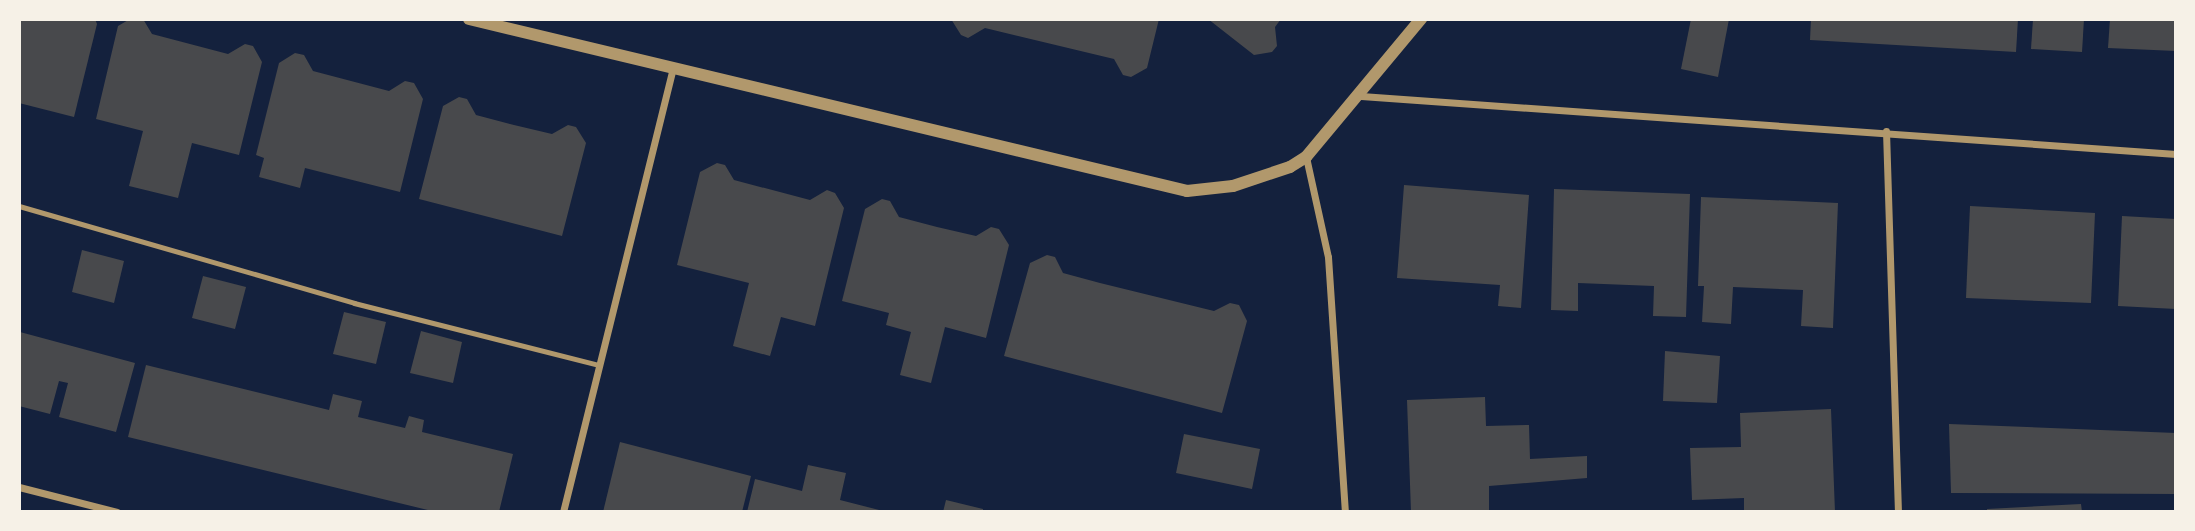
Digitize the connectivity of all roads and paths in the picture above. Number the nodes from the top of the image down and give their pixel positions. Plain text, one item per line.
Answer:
1 (469, 19) edge
2 (1421, 19) edge
3 (673, 69) junction
4 (1361, 96) junction
5 (1886, 131) junction
6 (2176, 154) edge
7 (1306, 157) junction
8 (19, 206) edge
9 (599, 365) junction
10 (19, 487) edge
11 (117, 512) edge
12 (563, 512) edge
13 (1345, 512) edge
14 (1898, 512) edge

1 - 3 street
2 - 4 street
3 - 7 street
3 - 9 street
4 - 5 street
4 - 7 street
5 - 6 street
5 - 14 street
7 - 13 street
8 - 9 lane
9 - 12 street
10 - 11 street

